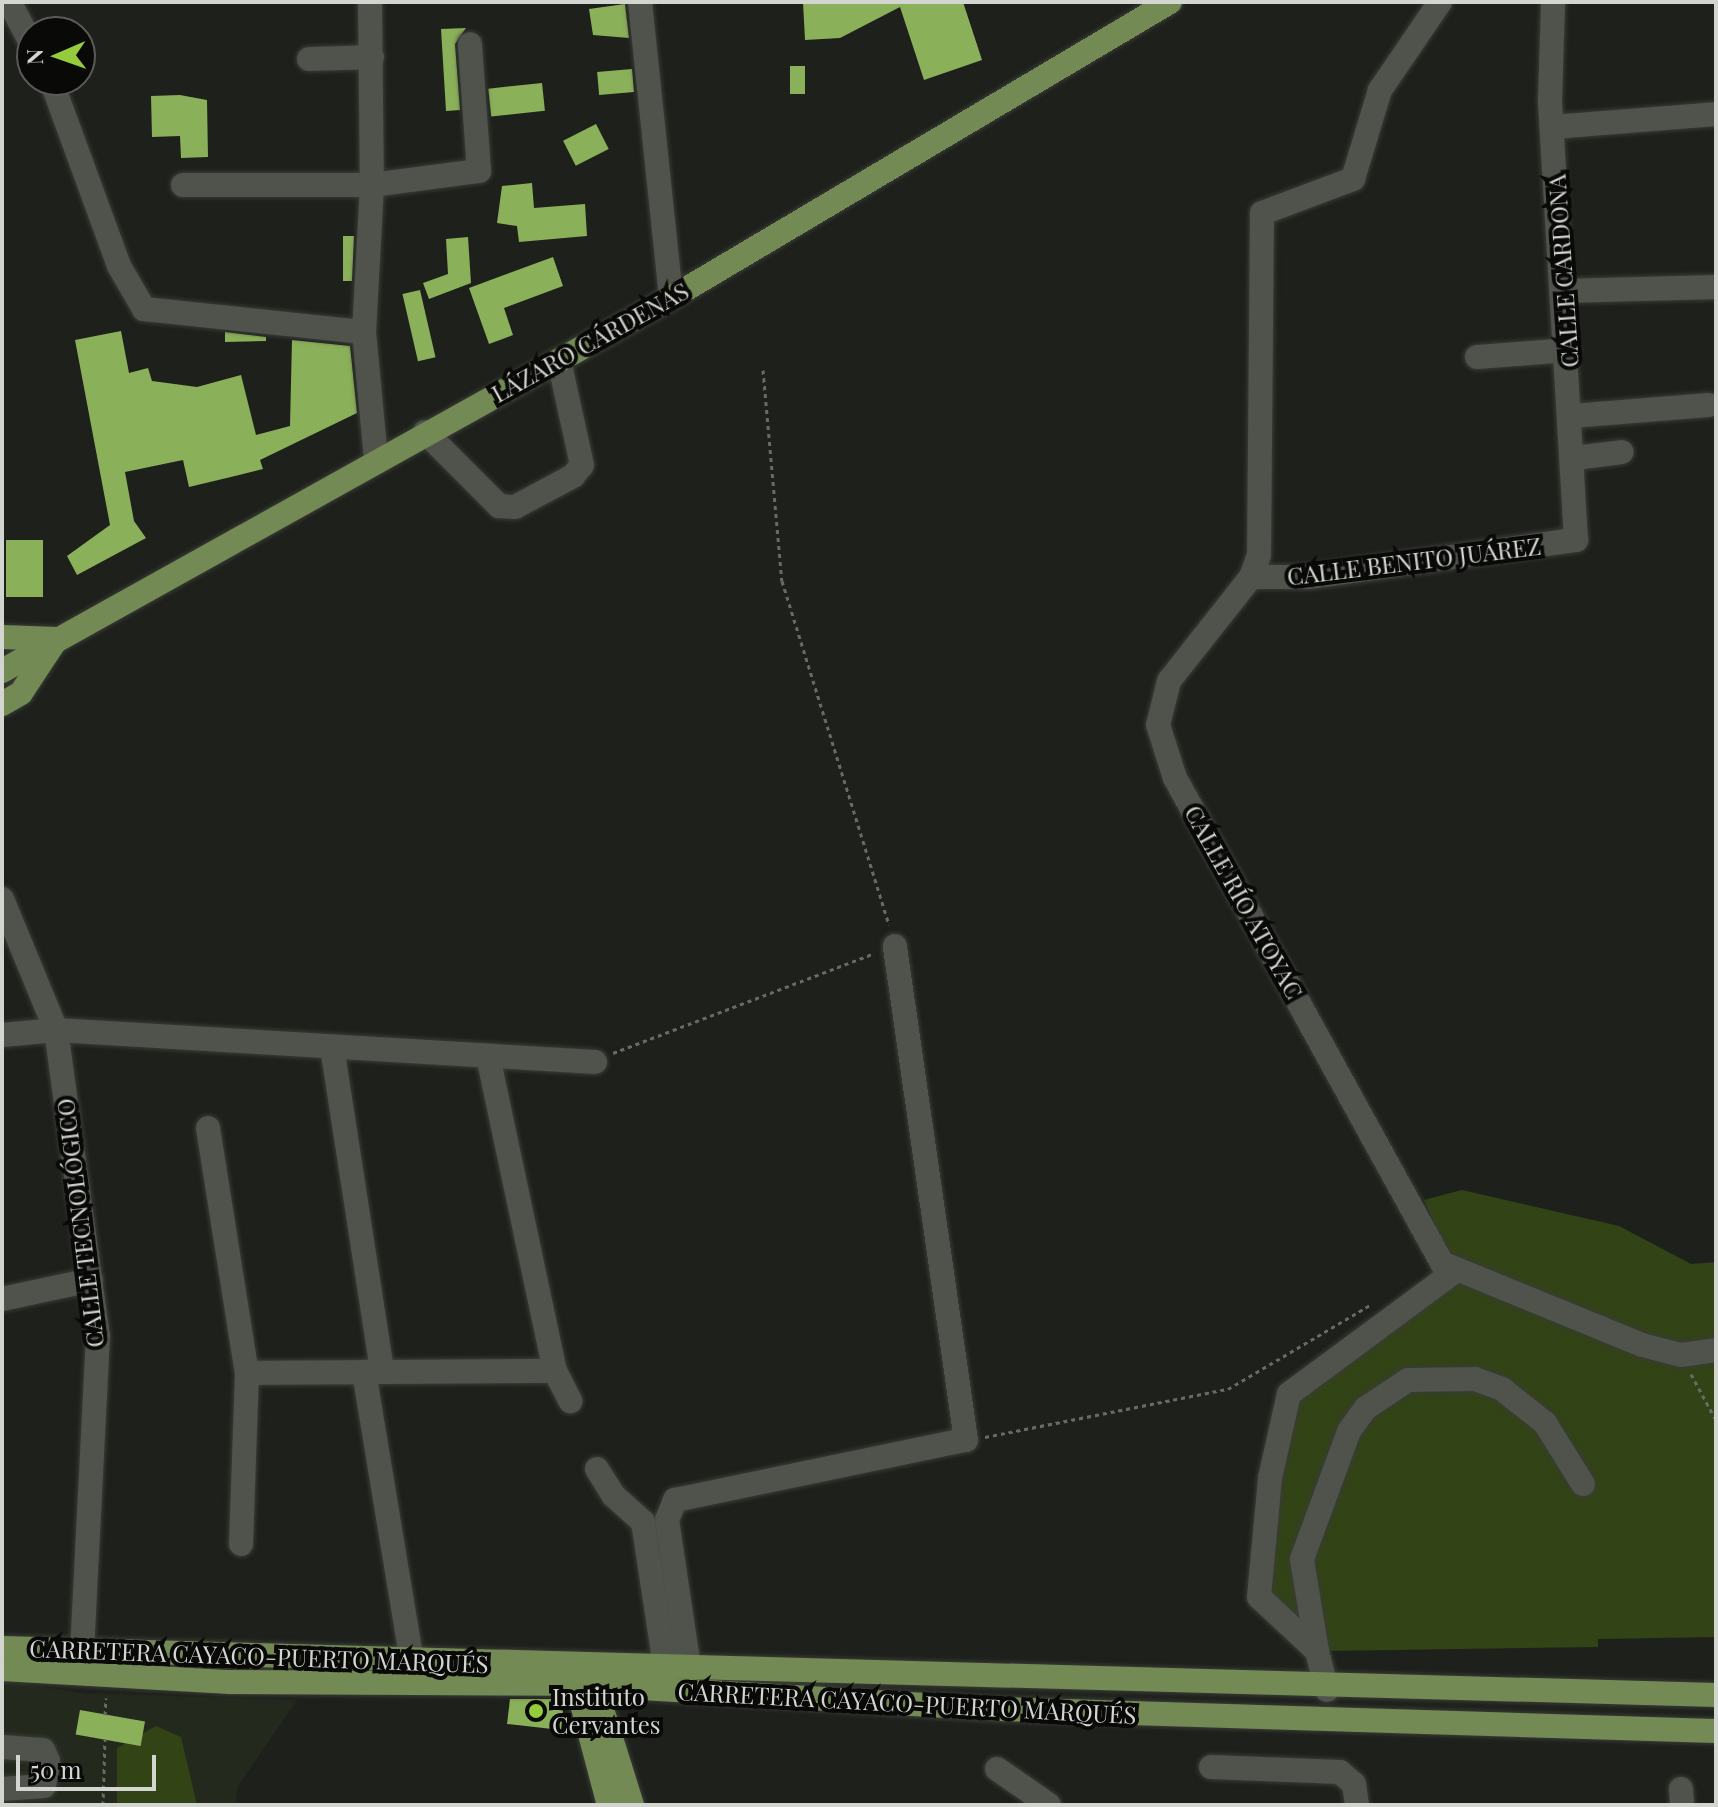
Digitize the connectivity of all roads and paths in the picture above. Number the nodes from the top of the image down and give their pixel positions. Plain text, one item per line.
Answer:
1 (370, 2) edge
2 (640, 2) edge
3 (1170, 2) edge
4 (1440, 2) edge
5 (1553, 2) edge
6 (11, 5) dead end
7 (17, 16) edge
8 (470, 44) dead end
9 (372, 57) junction
10 (309, 59) dead end
11 (57, 96) edge
12 (1716, 114) edge
13 (1552, 127) junction
14 (183, 185) dead end
15 (372, 185) junction
16 (1716, 287) edge
17 (1564, 291) junction
18 (671, 298) junction
19 (364, 332) junction
20 (1568, 350) junction
21 (1477, 357) dead end
22 (559, 360) junction
23 (763, 370) dead end
24 (1709, 405) dead end
25 (1572, 416) junction
26 (425, 432) junction
27 (1622, 452) dead end
28 (1575, 458) junction
29 (376, 460) junction
30 (1576, 540) joint
31 (1251, 577) junction
32 (2, 637) edge
33 (57, 639) junction
34 (2, 671) edge
35 (2, 704) edge
36 (2, 899) edge
37 (895, 946) junction
38 (56, 1030) junction
39 (2, 1035) edge
40 (332, 1047) junction
41 (489, 1061) junction
42 (595, 1062) joint
43 (208, 1128) dead end
44 (1454, 1272) junction
45 (91, 1280) junction
46 (2, 1299) edge
47 (1375, 1302) dead end
48 (1716, 1350) edge
49 (1681, 1355) junction
50 (373, 1371) junction
51 (555, 1371) junction
52 (247, 1373) junction
53 (570, 1401) dead end
54 (1716, 1420) edge
55 (966, 1440) junction
56 (597, 1469) dead end
57 (1583, 1484) dead end
58 (241, 1544) dead end
59 (2, 1633) edge
60 (2, 1648) edge
61 (47, 1651) junction
62 (1317, 1651) junction
63 (82, 1654) junction
64 (412, 1663) junction
65 (677, 1666) junction
66 (2, 1669) edge
67 (582, 1674) junction
68 (1327, 1690) junction
69 (1716, 1695) edge
70 (1716, 1731) edge
71 (105, 1739) dead end
72 (2, 1747) edge
73 (1211, 1767) dead end
74 (997, 1769) dead end
75 (2, 1789) edge
76 (103, 1805) edge
77 (609, 1805) edge
78 (632, 1805) edge
79 (1049, 1805) edge
80 (1357, 1805) edge

1 - 9 street
2 - 18 street
3 - 18 main road, LÁZARO CÁRDENAS
4 - 31 street, CALLE RÍO ATOYAC
5 - 13 street, CALLE CARDONA
6 - 7 street
8 - 15 street
9 - 10 street
9 - 15 street
11 - 19 street
12 - 13 street
13 - 17 street, CALLE CARDONA
14 - 15 street
15 - 19 street
16 - 17 street
17 - 20 street, CALLE CARDONA
18 - 22 main road, LÁZARO CÁRDENAS
19 - 29 street
20 - 21 street
20 - 25 street, CALLE CARDONA
22 - 26 main road, LÁZARO CÁRDENAS
22 - 26 street
23 - 37 path
24 - 25 street
25 - 28 street, CALLE CARDONA
26 - 29 main road, LÁZARO CÁRDENAS
27 - 28 street
28 - 30 street, CALLE CARDONA
29 - 33 main road, LÁZARO CÁRDENAS
30 - 31 street, CALLE BENITO JUÁREZ
31 - 44 street, CALLE RÍO ATOYAC
32 - 33 main road
33 - 34 main road, LÁZARO CÁRDENAS
33 - 35 main road
36 - 38 street, CALLE TECNOLÓGICO
37 - 42 path
37 - 55 street
38 - 39 street
38 - 40 street
38 - 45 street, CALLE TECNOLÓGICO
40 - 41 street
40 - 50 street
41 - 42 street
41 - 51 street
43 - 52 street
44 - 49 street
44 - 62 street
45 - 46 street
45 - 63 street, CALLE TECNOLÓGICO
47 - 55 path
48 - 49 street
49 - 54 path
50 - 51 street
50 - 52 street
50 - 64 street
51 - 53 street
52 - 58 street
55 - 65 street
56 - 65 street
57 - 62 street
59 - 61 main road
60 - 61 main road, CARRETERA CAYACO-PUERTO MARQUÉS
61 - 63 main road, CARRETERA CAYACO-PUERTO MARQUÉS
62 - 68 street
63 - 64 main road, CARRETERA CAYACO-PUERTO MARQUÉS
64 - 67 main road, CARRETERA CAYACO-PUERTO MARQUÉS
65 - 67 main road, CARRETERA CAYACO-PUERTO MARQUÉS
65 - 68 main road, CARRETERA CAYACO-PUERTO MARQUÉS
66 - 67 main road, CARRETERA CAYACO-PUERTO MARQUÉS
67 - 70 main road, CARRETERA CAYACO-PUERTO MARQUÉS
67 - 77 main road
67 - 78 main road
68 - 69 main road, CARRETERA CAYACO-PUERTO MARQUÉS
71 - 76 path
72 - 75 street
73 - 80 street
74 - 79 street

